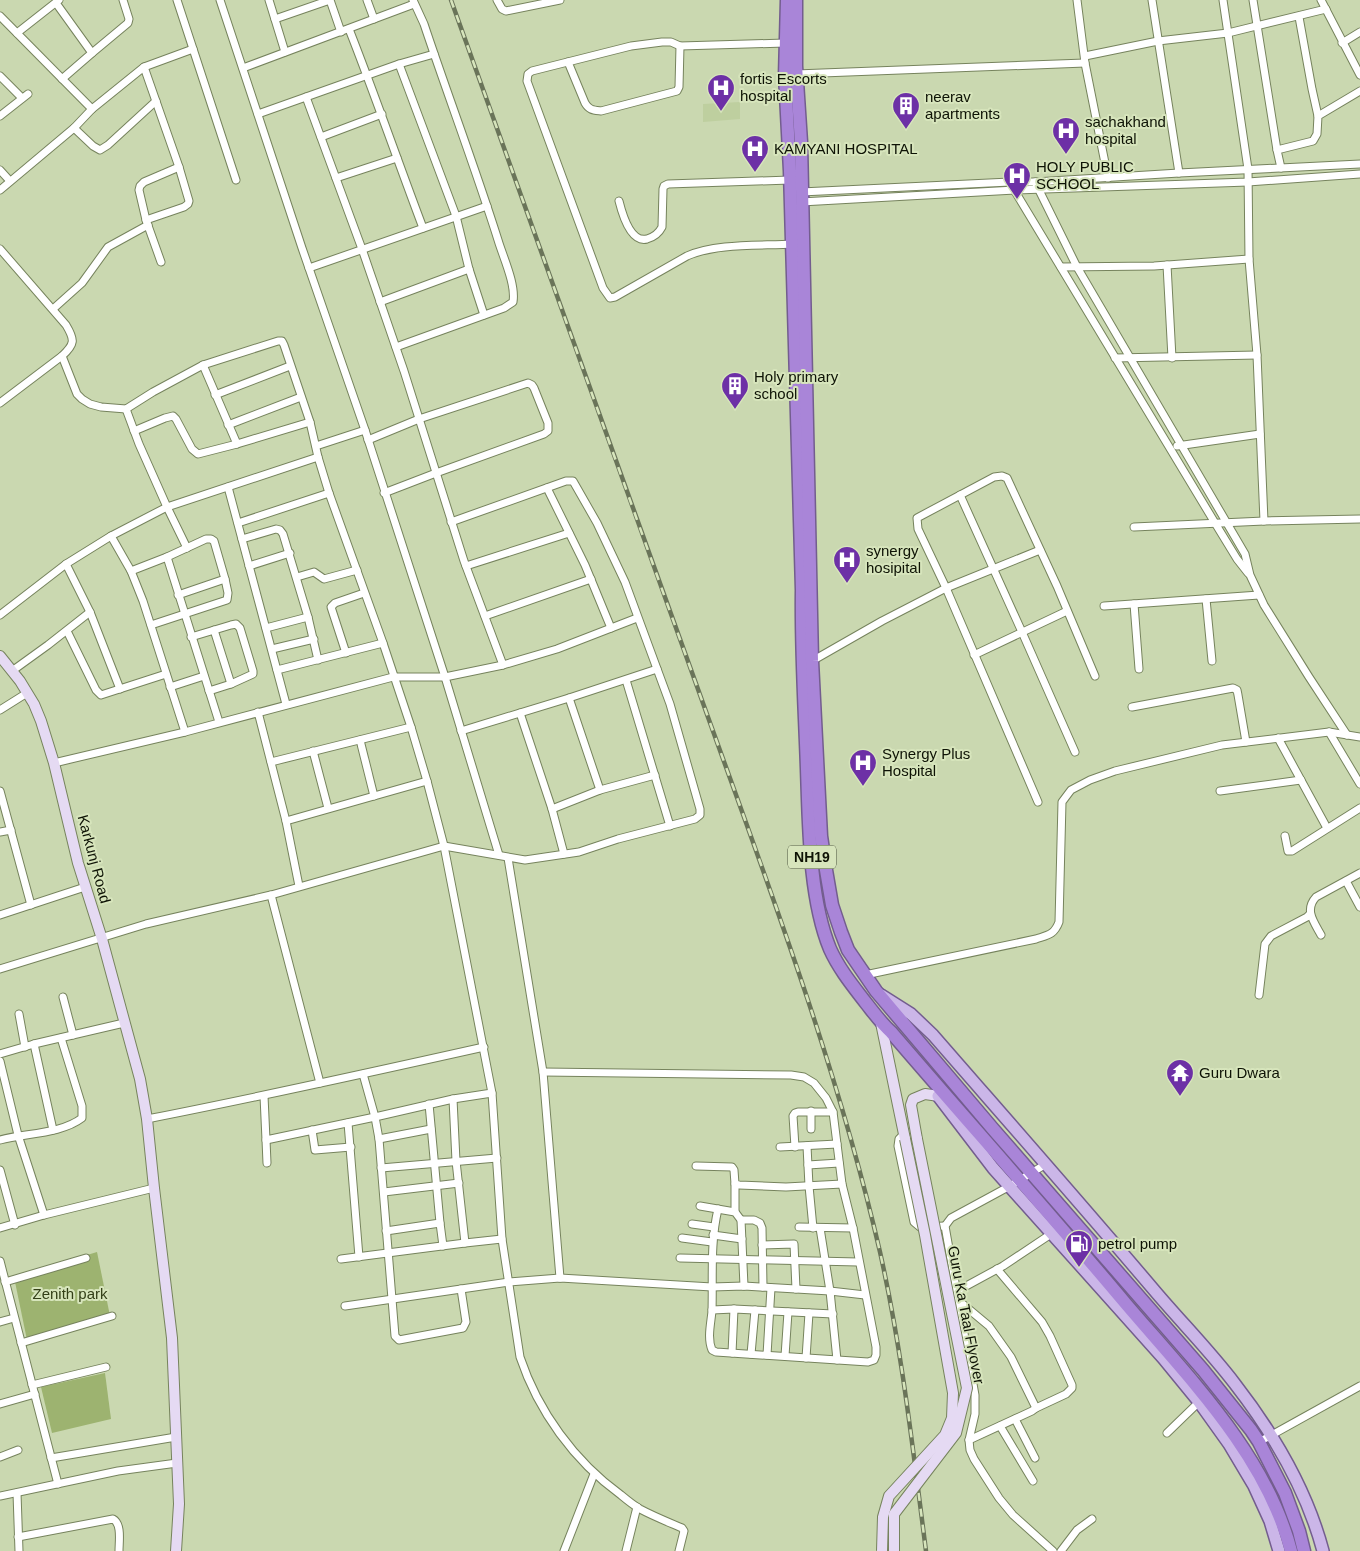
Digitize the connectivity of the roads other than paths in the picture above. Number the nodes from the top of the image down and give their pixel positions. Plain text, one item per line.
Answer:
1 (123, 0) edge
2 (177, 0) edge
3 (220, 0) edge
4 (269, 0) edge
5 (367, 0) edge
6 (496, 0) edge
7 (560, 0) edge
8 (787, 0) edge
9 (796, 0) edge
10 (1077, 0) edge
11 (1152, 0) edge
12 (1223, 0) edge
13 (1253, 0) edge
14 (1321, 0) edge
15 (549, 1) edge
16 (58, 2) edge
17 (413, 2) edge
18 (1326, 9) junction
19 (0, 16) edge
20 (1299, 17) junction
21 (275, 19) junction
22 (374, 19) junction
23 (1257, 25) junction
24 (345, 30) junction
25 (1360, 32) edge
26 (16, 33) junction
27 (1228, 33) junction
28 (1158, 41) junction
29 (785, 43) junction
30 (1342, 43) junction
31 (680, 46) junction
32 (193, 49) junction
33 (285, 52) junction
34 (92, 53) junction
35 (434, 54) junction
36 (1085, 60) junction
37 (568, 62) junction
38 (399, 64) junction
39 (144, 67) junction
40 (243, 68) junction
41 (796, 74) junction
42 (368, 75) junction
43 (1360, 75) edge
44 (0, 76) edge
45 (62, 79) junction
46 (1360, 91) edge
47 (306, 97) junction
48 (156, 101) junction
49 (92, 109) junction
50 (258, 114) junction
51 (382, 114) junction
52 (0, 116) edge
53 (1318, 116) junction
54 (74, 128) junction
55 (321, 137) junction
56 (1277, 150) junction
57 (397, 158) junction
58 (1360, 164) edge
59 (179, 167) junction
60 (1281, 168) junction
61 (1248, 169) junction
62 (0, 170) edge
63 (1179, 173) junction
64 (1360, 174) edge
65 (336, 178) junction
66 (1108, 178) junction
67 (236, 180) dead end
68 (790, 180) junction
69 (10, 181) junction
70 (1010, 182) junction
71 (1035, 182) junction
72 (1248, 182) junction
73 (0, 190) edge
74 (1015, 190) junction
75 (1039, 190) junction
76 (801, 197) junction
77 (618, 201) dead end
78 (488, 206) junction
79 (456, 216) junction
80 (147, 222) junction
81 (423, 228) junction
82 (792, 244) junction
83 (0, 249) edge
84 (362, 249) junction
85 (1249, 259) junction
86 (161, 262) dead end
87 (1168, 265) junction
88 (1062, 267) junction
89 (1077, 267) junction
90 (309, 268) junction
91 (469, 269) junction
92 (380, 302) junction
93 (53, 309) junction
94 (484, 316) junction
95 (396, 347) junction
96 (1257, 354) junction
97 (62, 356) junction
98 (1115, 358) junction
99 (1130, 358) junction
100 (1172, 358) junction
101 (203, 365) junction
102 (290, 366) junction
103 (215, 394) junction
104 (301, 397) junction
105 (0, 403) edge
106 (126, 409) junction
107 (419, 419) junction
108 (310, 422) junction
109 (228, 425) junction
110 (365, 430) junction
111 (134, 431) junction
112 (1260, 434) junction
113 (368, 440) junction
114 (236, 444) junction
115 (316, 446) junction
116 (1181, 446) junction
117 (1169, 447) junction
118 (318, 457) junction
119 (436, 473) junction
120 (228, 487) junction
121 (547, 488) junction
122 (329, 493) junction
123 (384, 493) junction
124 (960, 495) junction
125 (167, 507) junction
126 (1360, 519) edge
127 (1264, 521) junction
128 (452, 522) junction
129 (238, 523) junction
130 (1215, 523) junction
131 (1228, 523) junction
132 (1134, 527) dead end
133 (569, 533) junction
134 (111, 536) junction
135 (242, 538) junction
136 (187, 548) junction
137 (1040, 550) junction
138 (290, 553) junction
139 (166, 556) junction
140 (66, 564) junction
141 (249, 566) junction
142 (466, 566) junction
143 (993, 569) junction
144 (357, 570) junction
145 (131, 571) junction
146 (1250, 575) junction
147 (297, 577) junction
148 (225, 579) junction
149 (591, 579) junction
150 (946, 588) junction
151 (364, 593) junction
152 (178, 595) junction
153 (1259, 595) junction
154 (1206, 599) junction
155 (1134, 604) junction
156 (1104, 606) dead end
157 (1068, 611) junction
158 (90, 612) junction
159 (184, 614) junction
160 (0, 615) edge
161 (485, 616) junction
162 (308, 618) junction
163 (637, 618) junction
164 (150, 625) junction
165 (266, 628) junction
166 (611, 628) junction
167 (214, 630) junction
168 (66, 631) junction
169 (1022, 632) junction
170 (191, 637) junction
171 (314, 639) junction
172 (383, 643) junction
173 (272, 649) junction
174 (346, 653) junction
175 (974, 655) junction
176 (0, 656) edge
177 (318, 660) junction
178 (1212, 660) dead end
179 (812, 661) junction
180 (503, 665) junction
181 (657, 669) junction
182 (277, 670) junction
183 (1139, 670) dead end
184 (12, 671) junction
185 (166, 674) junction
186 (204, 676) junction
187 (1094, 676) dead end
188 (394, 677) junction
189 (445, 677) junction
190 (626, 680) junction
191 (231, 684) junction
192 (170, 687) junction
193 (120, 689) junction
194 (208, 691) junction
195 (27, 692) junction
196 (569, 698) junction
197 (286, 704) junction
198 (1132, 707) dead end
199 (0, 710) edge
200 (258, 712) junction
201 (520, 713) junction
202 (219, 722) junction
203 (411, 727) junction
204 (461, 731) junction
205 (185, 732) junction
206 (1329, 732) junction
207 (1347, 735) junction
208 (1360, 737) edge
209 (1278, 738) junction
210 (360, 740) junction
211 (1246, 742) junction
212 (313, 751) junction
213 (1075, 752) dead end
214 (272, 762) junction
215 (54, 763) junction
216 (655, 776) junction
217 (1301, 780) junction
218 (427, 781) junction
219 (1360, 784) edge
220 (0, 790) edge
221 (600, 790) junction
222 (1220, 791) dead end
223 (374, 796) junction
224 (1038, 802) dead end
225 (328, 808) junction
226 (1360, 808) edge
227 (552, 809) junction
228 (3, 811) edge
229 (286, 821) junction
230 (670, 826) junction
231 (1327, 828) junction
232 (11, 830) junction
233 (0, 832) edge
234 (1284, 836) dead end
235 (444, 846) junction
236 (564, 854) junction
237 (499, 855) junction
238 (508, 858) junction
239 (1360, 873) edge
240 (1346, 881) junction
241 (300, 886) junction
242 (85, 887) junction
243 (271, 895) junction
244 (31, 906) junction
245 (1360, 907) edge
246 (0, 914) edge
247 (1310, 914) junction
248 (1321, 935) dead end
249 (102, 939) junction
250 (0, 969) edge
251 (864, 975) junction
252 (876, 991) junction
253 (1259, 996) dead end
254 (62, 997) dead end
255 (19, 1014) dead end
256 (124, 1023) junction
257 (881, 1023) junction
258 (73, 1035) junction
259 (61, 1038) junction
260 (34, 1044) junction
261 (25, 1047) junction
262 (484, 1047) junction
263 (0, 1054) edge
264 (0, 1061) edge
265 (544, 1072) junction
266 (363, 1074) junction
267 (320, 1083) junction
268 (492, 1093) junction
269 (264, 1096) junction
270 (942, 1096) junction
271 (453, 1099) junction
272 (429, 1104) junction
273 (811, 1112) junction
274 (833, 1112) junction
275 (375, 1117) junction
276 (147, 1119) junction
277 (348, 1123) junction
278 (431, 1129) junction
279 (811, 1129) dead end
280 (53, 1130) junction
281 (312, 1130) junction
282 (18, 1135) junction
283 (904, 1136) junction
284 (379, 1139) junction
285 (0, 1140) edge
286 (266, 1140) junction
287 (837, 1144) junction
288 (807, 1146) junction
289 (351, 1147) junction
290 (780, 1147) dead end
291 (795, 1147) junction
292 (497, 1158) junction
293 (456, 1161) junction
294 (434, 1162) junction
295 (267, 1163) dead end
296 (839, 1163) junction
297 (808, 1164) junction
298 (1046, 1164) junction
299 (696, 1166) dead end
300 (381, 1168) junction
301 (0, 1170) edge
302 (1032, 1172) junction
303 (459, 1183) junction
304 (1015, 1183) junction
305 (2, 1184) edge
306 (735, 1184) junction
307 (842, 1184) junction
308 (436, 1186) junction
309 (809, 1186) junction
310 (154, 1188) junction
311 (384, 1192) junction
312 (700, 1206) dead end
313 (718, 1209) junction
314 (735, 1212) junction
315 (44, 1215) junction
316 (741, 1220) junction
317 (440, 1223) junction
318 (692, 1224) dead end
319 (15, 1225) junction
320 (945, 1226) junction
321 (799, 1227) dead end
322 (0, 1228) edge
323 (817, 1228) junction
324 (852, 1228) junction
325 (386, 1231) junction
326 (1051, 1234) junction
327 (713, 1235) junction
328 (682, 1238) dead end
329 (502, 1239) junction
330 (742, 1239) junction
331 (465, 1242) junction
332 (762, 1244) junction
333 (443, 1246) junction
334 (388, 1254) junction
335 (359, 1257) junction
336 (86, 1258) dead end
337 (680, 1258) dead end
338 (341, 1259) dead end
339 (712, 1259) junction
340 (743, 1260) junction
341 (762, 1260) junction
342 (0, 1261) edge
343 (795, 1261) junction
344 (826, 1261) junction
345 (858, 1262) junction
346 (997, 1269) junction
347 (560, 1278) junction
348 (5, 1282) junction
349 (509, 1282) junction
350 (744, 1286) junction
351 (712, 1287) junction
352 (767, 1287) junction
353 (461, 1289) junction
354 (796, 1289) junction
355 (830, 1291) junction
356 (957, 1291) junction
357 (865, 1295) junction
358 (391, 1299) junction
359 (959, 1300) junction
360 (345, 1306) dead end
361 (734, 1309) junction
362 (712, 1310) junction
363 (755, 1310) junction
364 (769, 1311) junction
365 (788, 1312) junction
366 (809, 1313) junction
367 (833, 1314) junction
368 (112, 1316) dead end
369 (14, 1318) junction
370 (0, 1322) edge
371 (21, 1344) junction
372 (732, 1353) junction
373 (751, 1354) junction
374 (767, 1355) junction
375 (785, 1356) junction
376 (806, 1358) junction
377 (838, 1360) junction
378 (106, 1367) dead end
379 (32, 1385) junction
380 (1360, 1386) edge
381 (35, 1394) junction
382 (1200, 1402) junction
383 (0, 1404) edge
384 (1036, 1408) junction
385 (1015, 1418) junction
386 (1000, 1426) junction
387 (1167, 1433) dead end
388 (1271, 1435) junction
389 (176, 1437) junction
390 (968, 1440) junction
391 (1259, 1442) junction
392 (18, 1450) dead end
393 (0, 1456) edge
394 (51, 1458) junction
395 (1035, 1458) dead end
396 (177, 1463) junction
397 (594, 1474) junction
398 (1032, 1481) dead end
399 (58, 1484) junction
400 (17, 1493) junction
401 (0, 1496) edge
402 (637, 1507) junction
403 (1092, 1519) dead end
404 (1280, 1533) junction
405 (18, 1537) junction
406 (19, 1551) edge
407 (119, 1551) edge
408 (176, 1551) edge
409 (565, 1551) edge
410 (626, 1551) edge
411 (679, 1551) edge
412 (882, 1551) edge
413 (894, 1551) edge
414 (1053, 1551) edge
415 (1061, 1551) edge
416 (1279, 1551) edge
417 (1290, 1551) edge
418 (1304, 1551) edge
419 (1323, 1551) edge

1 - 34 street
2 - 32 street
3 - 40 street
4 - 21 street
5 - 22 street
6 - 15 street
7 - 15 street
8 - 29 highway, NH19
9 - 41 highway, NH19
10 - 36 street
11 - 28 street
12 - 27 street
13 - 23 street
14 - 18 street
16 - 26 street
16 - 34 street
17 - 22 street
17 - 35 street
18 - 20 street
18 - 30 street
19 - 26 street
20 - 23 street
20 - 53 street
21 - 24 street
21 - 33 street
22 - 24 street
23 - 27 street
23 - 56 street
24 - 33 street
24 - 42 street
25 - 30 street
26 - 45 street
27 - 28 street
27 - 61 street
28 - 36 street
28 - 63 street
29 - 31 street
29 - 68 highway, NH19
30 - 43 street
31 - 37 street
31 - 37 street
32 - 39 street
32 - 67 street
33 - 40 street
34 - 45 street
35 - 38 street
35 - 78 street
36 - 41 street
36 - 66 street
37 - 82 street
38 - 42 street
38 - 79 street
39 - 48 street
39 - 49 street
40 - 50 street
41 - 76 highway, NH19
42 - 47 street
42 - 51 street
44 - 52 street
45 - 49 street
46 - 53 street
47 - 50 street
47 - 55 street
48 - 54 street
48 - 59 street
49 - 54 street
50 - 90 street
51 - 55 street
51 - 57 street
53 - 56 street
54 - 69 street
55 - 65 street
56 - 60 street
57 - 65 street
57 - 81 street
58 - 60 street
59 - 80 street
59 - 80 street
60 - 61 street
61 - 63 street
61 - 72 street
62 - 69 street
63 - 66 street
64 - 72 street
65 - 84 street
66 - 71 street
68 - 77 street
68 - 82 highway, NH19
69 - 73 street
70 - 71 street
70 - 74 street
70 - 76 street
71 - 75 street
72 - 75 street
72 - 85 street
74 - 75 street
74 - 76 street
74 - 88 street
75 - 89 street
76 - 179 highway, NH19
78 - 79 street
78 - 94 street
79 - 81 street
79 - 91 street
80 - 86 street
80 - 93 street
81 - 84 street
82 - 257 highway, NH19
83 - 93 street
84 - 90 street
84 - 92 street
85 - 87 street
85 - 96 street
87 - 89 street
87 - 100 street
88 - 89 street
88 - 98 street
89 - 99 street
90 - 110 street
91 - 92 street
91 - 94 street
92 - 95 street
93 - 97 street
94 - 95 street
95 - 107 street
96 - 100 street
96 - 112 street
97 - 105 street
97 - 106 street
98 - 99 street
98 - 117 street
99 - 100 street
99 - 116 street
101 - 102 street
101 - 103 street
101 - 106 street
102 - 103 street
102 - 104 street
103 - 109 street
104 - 108 street
104 - 109 street
106 - 111 street
107 - 113 street
107 - 119 street
107 - 119 street
108 - 114 street
108 - 115 street
109 - 114 street
110 - 113 street
110 - 115 street
111 - 114 street
111 - 125 street
112 - 116 street
112 - 127 street
113 - 123 street
115 - 118 street
116 - 117 street
116 - 131 street
117 - 130 street
118 - 120 street
118 - 122 street
119 - 123 street
119 - 128 street
120 - 125 street
120 - 129 street
121 - 128 street
121 - 133 street
121 - 163 street
122 - 129 street
122 - 144 street
123 - 189 street
124 - 137 street
124 - 143 street
124 - 150 street
125 - 134 street
125 - 136 street
126 - 127 street
127 - 131 street
128 - 142 street
129 - 135 street
130 - 131 street
130 - 132 street
130 - 146 street
131 - 146 street
133 - 142 street
133 - 149 street
134 - 140 street
134 - 145 street
135 - 138 street
135 - 141 street
136 - 139 street
136 - 148 street
137 - 143 street
137 - 157 street
138 - 141 street
138 - 147 street
139 - 145 street
139 - 152 street
140 - 158 street
140 - 160 street
141 - 165 street
142 - 161 street
143 - 150 street
143 - 169 street
144 - 147 street
144 - 151 street
145 - 164 street
146 - 153 street
147 - 162 street
148 - 152 street
148 - 159 street
149 - 161 street
149 - 166 street
150 - 175 street
150 - 179 street
151 - 172 street
151 - 174 street
152 - 159 street
153 - 154 street
153 - 207 street
154 - 155 street
154 - 178 street
155 - 156 street
155 - 183 street
157 - 169 street
157 - 187 street
158 - 168 street
158 - 193 street
159 - 164 street
159 - 170 street
161 - 180 street
162 - 165 street
162 - 171 street
163 - 166 street
163 - 181 street
164 - 185 street
165 - 173 street
166 - 180 street
167 - 170 street
167 - 191 street
167 - 191 street
168 - 184 street
168 - 193 street
169 - 175 street
169 - 213 street
170 - 186 street
171 - 173 street
171 - 177 street
172 - 174 street
172 - 188 street
173 - 182 street
174 - 177 street
175 - 224 street
176 - 184 main road, Karkunj Road
177 - 182 street
179 - 251 highway, NH19
180 - 189 street
181 - 190 street
181 - 230 street
182 - 197 street
184 - 195 main road, Karkunj Road
185 - 192 street
185 - 193 street
186 - 192 street
186 - 194 street
188 - 189 street
188 - 197 street
188 - 203 street
189 - 204 street
190 - 196 street
190 - 216 street
191 - 194 street
192 - 205 street
194 - 202 street
195 - 199 street
195 - 215 main road, Karkunj Road
196 - 201 street
196 - 221 street
197 - 200 street
198 - 211 street
200 - 202 street
200 - 214 street
201 - 204 street
201 - 227 street
202 - 205 street
203 - 210 street
203 - 218 street
204 - 237 street
205 - 215 street
206 - 207 street
206 - 209 street
206 - 219 street
207 - 208 street
209 - 211 street
209 - 217 street
210 - 212 street
210 - 223 street
211 - 251 street
212 - 214 street
212 - 225 street
214 - 229 street
215 - 242 main road, Karkunj Road
216 - 221 street
216 - 230 street
217 - 222 street
217 - 231 street
218 - 223 street
218 - 235 street
220 - 228 street
221 - 227 street
223 - 225 street
225 - 229 street
226 - 231 street
227 - 236 street
228 - 232 street
229 - 241 street
230 - 236 street
231 - 234 street
232 - 233 street
232 - 244 street
235 - 237 street
235 - 241 street
235 - 262 street
236 - 238 street
237 - 238 street
238 - 265 street
239 - 240 street
240 - 245 street
240 - 247 street
241 - 243 street
242 - 244 street
242 - 249 main road, Karkunj Road
243 - 249 street
243 - 267 street
244 - 246 street
247 - 248 street
247 - 253 street
249 - 250 street
249 - 256 main road, Karkunj Road
251 - 252 highway, NH19
252 - 298 main road
252 - 302 highway, NH19
254 - 258 street
255 - 261 street
256 - 258 street
256 - 276 main road, Karkunj Road
257 - 270 highway, NH19
257 - 283 main road, Guru Ka Taal Flyover
258 - 259 street
259 - 260 street
259 - 280 street
260 - 261 street
260 - 280 street
261 - 263 street
262 - 266 street
262 - 268 street
264 - 282 street
265 - 274 street
265 - 347 street
266 - 267 street
266 - 275 street
267 - 269 street
268 - 271 street
268 - 292 street
269 - 276 street
269 - 286 street
270 - 304 highway, NH19
270 - 413 main road, Guru Ka Taal Flyover, bridge
271 - 272 street
271 - 293 street
272 - 275 street
272 - 278 street
273 - 274 street
273 - 279 street
273 - 291 street
274 - 287 street
275 - 277 street
275 - 284 street
276 - 310 main road, Karkunj Road
277 - 281 street
277 - 289 street
278 - 284 street
278 - 294 street
280 - 282 street
281 - 286 street
281 - 289 street
282 - 285 street
282 - 315 street
283 - 320 street
283 - 412 main road, Guru Ka Taal Flyover, bridge
284 - 300 street
286 - 295 street
287 - 288 street
287 - 296 street
288 - 291 street
288 - 297 street
289 - 335 street
290 - 291 street
292 - 293 street
292 - 329 street
293 - 294 street
293 - 303 street
294 - 300 street
294 - 308 street
296 - 297 street
296 - 307 street
297 - 309 street
298 - 302 street
298 - 388 main road
299 - 306 street
300 - 311 street
301 - 305 street
302 - 304 street
302 - 391 highway, NH19
303 - 308 street
303 - 331 street
304 - 320 street
304 - 326 main road
304 - 404 highway, NH19
305 - 319 street
306 - 309 street
306 - 314 street
307 - 309 street
307 - 324 street
308 - 311 street
308 - 317 street
309 - 323 street
310 - 315 street
310 - 389 main road, Karkunj Road
311 - 325 street
312 - 313 street
313 - 314 street
313 - 327 street
314 - 316 street
315 - 319 street
316 - 330 street
316 - 332 street
317 - 325 street
317 - 333 street
318 - 327 street
319 - 322 street
320 - 356 street
321 - 323 street
323 - 324 street
323 - 344 street
324 - 345 street
325 - 334 street
326 - 346 street
326 - 382 main road
327 - 328 street
327 - 330 street
327 - 339 street
329 - 331 street
329 - 349 street
330 - 340 street
331 - 333 street
332 - 341 street
332 - 343 street
333 - 334 street
334 - 335 street
334 - 358 street
335 - 338 street
336 - 348 street
337 - 339 street
339 - 340 street
339 - 351 street
340 - 341 street
340 - 350 street
341 - 343 street
341 - 352 street
342 - 348 street
343 - 344 street
343 - 354 street
344 - 345 street
344 - 355 street
345 - 357 street
346 - 356 street
346 - 384 street
347 - 349 street
347 - 351 street
348 - 369 street
349 - 353 street
349 - 397 street
350 - 351 street
350 - 352 street
351 - 362 street
352 - 354 street
352 - 364 street
353 - 358 street
353 - 358 street
354 - 355 street
355 - 357 street
355 - 367 street
356 - 359 street
357 - 377 street
358 - 360 street
359 - 384 street
359 - 390 street
361 - 362 street
361 - 363 street
361 - 372 street
362 - 372 street
363 - 364 street
363 - 373 street
364 - 365 street
364 - 374 street
365 - 366 street
365 - 375 street
366 - 367 street
366 - 376 street
367 - 377 street
368 - 371 street
369 - 370 street
369 - 371 street
371 - 379 street
372 - 373 street
373 - 374 street
374 - 375 street
375 - 376 street
376 - 377 street
378 - 379 street
379 - 381 street
380 - 388 street
381 - 383 street
381 - 394 street
382 - 387 street
382 - 404 main road
384 - 385 street
385 - 386 street
385 - 395 street
386 - 390 street
386 - 398 street
388 - 391 street
388 - 419 main road
389 - 394 street
389 - 396 main road, Karkunj Road
390 - 414 street
391 - 418 highway, NH19
392 - 393 street
394 - 399 street
396 - 399 street
396 - 408 main road, Karkunj Road
397 - 402 street
397 - 409 street
399 - 400 street
400 - 401 street
400 - 405 street
402 - 410 street
402 - 411 street
403 - 415 street
404 - 416 main road
404 - 417 highway, NH19
405 - 406 street
405 - 407 street

